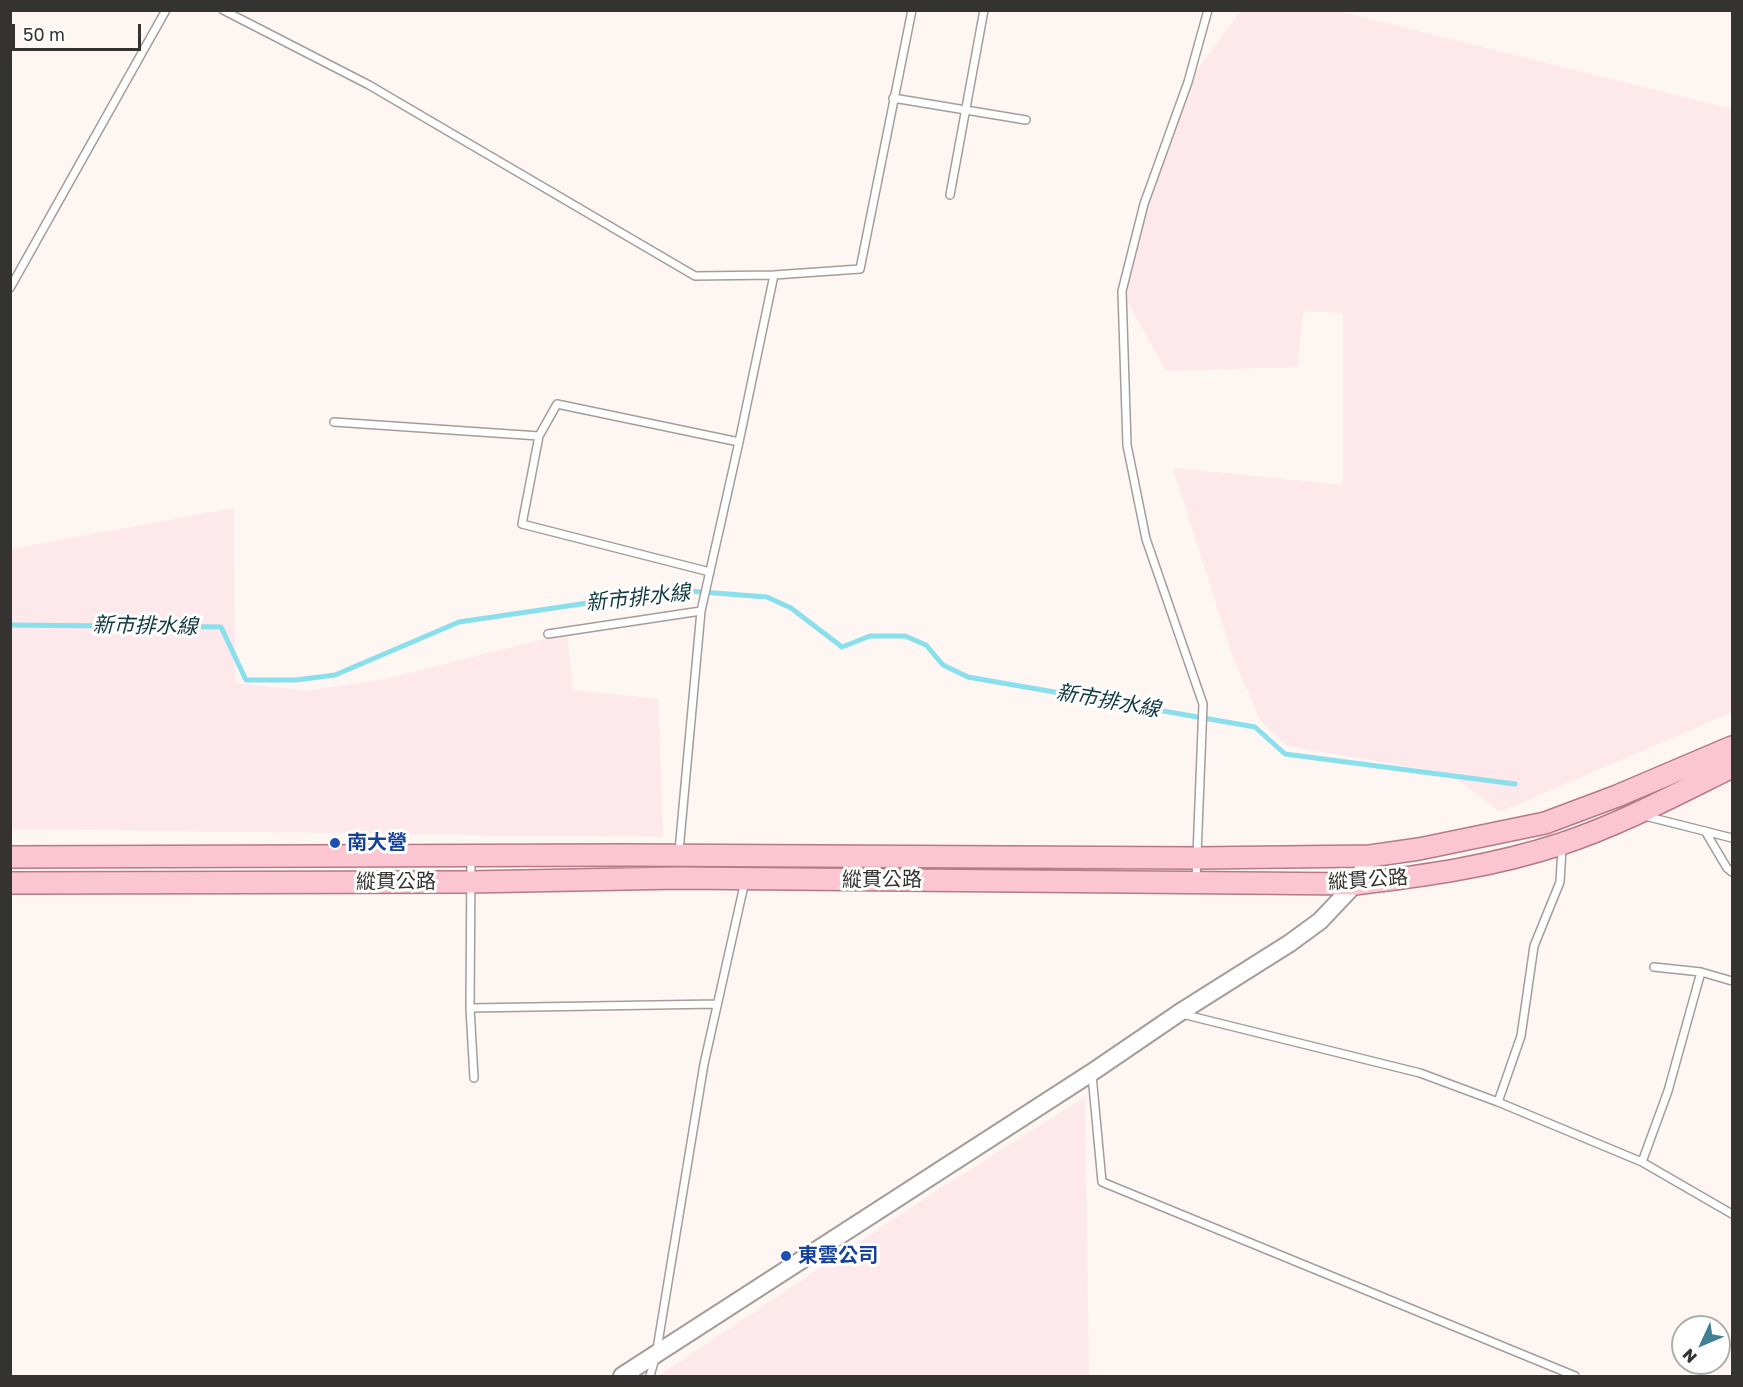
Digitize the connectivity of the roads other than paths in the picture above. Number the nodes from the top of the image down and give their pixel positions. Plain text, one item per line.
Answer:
1 (166, 10) edge
2 (223, 10) edge
3 (912, 10) edge
4 (984, 10) edge
5 (1208, 10) edge
6 (893, 98) junction
7 (967, 111) junction
8 (1026, 120) dead end
9 (950, 195) dead end
10 (774, 275) junction
11 (10, 288) edge
12 (334, 422) dead end
13 (539, 436) junction
14 (739, 442) junction
15 (710, 572) junction
16 (701, 611) junction
17 (548, 634) dead end
18 (1732, 747) edge
19 (1732, 766) edge
20 (1635, 814) junction
21 (1705, 831) junction
22 (1732, 838) edge
23 (1562, 843) junction
24 (679, 855) junction
25 (1370, 856) junction
26 (10, 857) edge
27 (471, 857) junction
28 (1197, 858) junction
29 (1732, 872) edge
30 (679, 878) junction
31 (745, 879) junction
32 (470, 882) junction
33 (10, 883) edge
34 (1196, 883) junction
35 (1355, 884) junction
36 (1654, 967) dead end
37 (1701, 972) junction
38 (1732, 981) edge
39 (717, 1004) junction
40 (470, 1008) junction
41 (1179, 1013) junction
42 (1091, 1072) junction
43 (474, 1078) dead end
44 (1498, 1102) junction
45 (1642, 1162) junction
46 (1732, 1214) edge
47 (656, 1355) junction
48 (622, 1377) edge
49 (650, 1377) edge
50 (1575, 1377) edge

1 - 11 lane
2 - 10 lane
3 - 6 lane
4 - 7 lane
5 - 28 lane
6 - 7 lane
6 - 10 lane
7 - 8 lane
7 - 9 lane
10 - 14 lane
12 - 13 lane
13 - 14 lane
13 - 15 lane
14 - 15 lane
15 - 16 lane
16 - 17 lane
16 - 24 lane
18 - 25 main road, 縱貫公路
19 - 20 main road, 縱貫公路
20 - 21 lane
20 - 23 main road, 縱貫公路
21 - 22 lane
21 - 29 lane
23 - 35 main road, 縱貫公路
23 - 44 lane
24 - 27 main road, 縱貫公路
24 - 28 main road, 縱貫公路
24 - 30 lane
25 - 28 main road, 縱貫公路
25 - 35 street
26 - 27 main road, 縱貫公路
27 - 32 lane
28 - 34 lane
30 - 31 main road, 縱貫公路
30 - 32 main road, 縱貫公路
31 - 34 main road, 縱貫公路
31 - 39 lane
32 - 33 main road, 縱貫公路
32 - 40 lane
34 - 35 main road, 縱貫公路
35 - 41 street
36 - 37 lane
37 - 38 lane
37 - 45 lane
39 - 40 lane
39 - 47 lane
40 - 43 lane
41 - 42 street
41 - 44 lane
42 - 47 street
42 - 50 lane
44 - 45 lane
45 - 46 lane
47 - 48 street
47 - 49 lane

